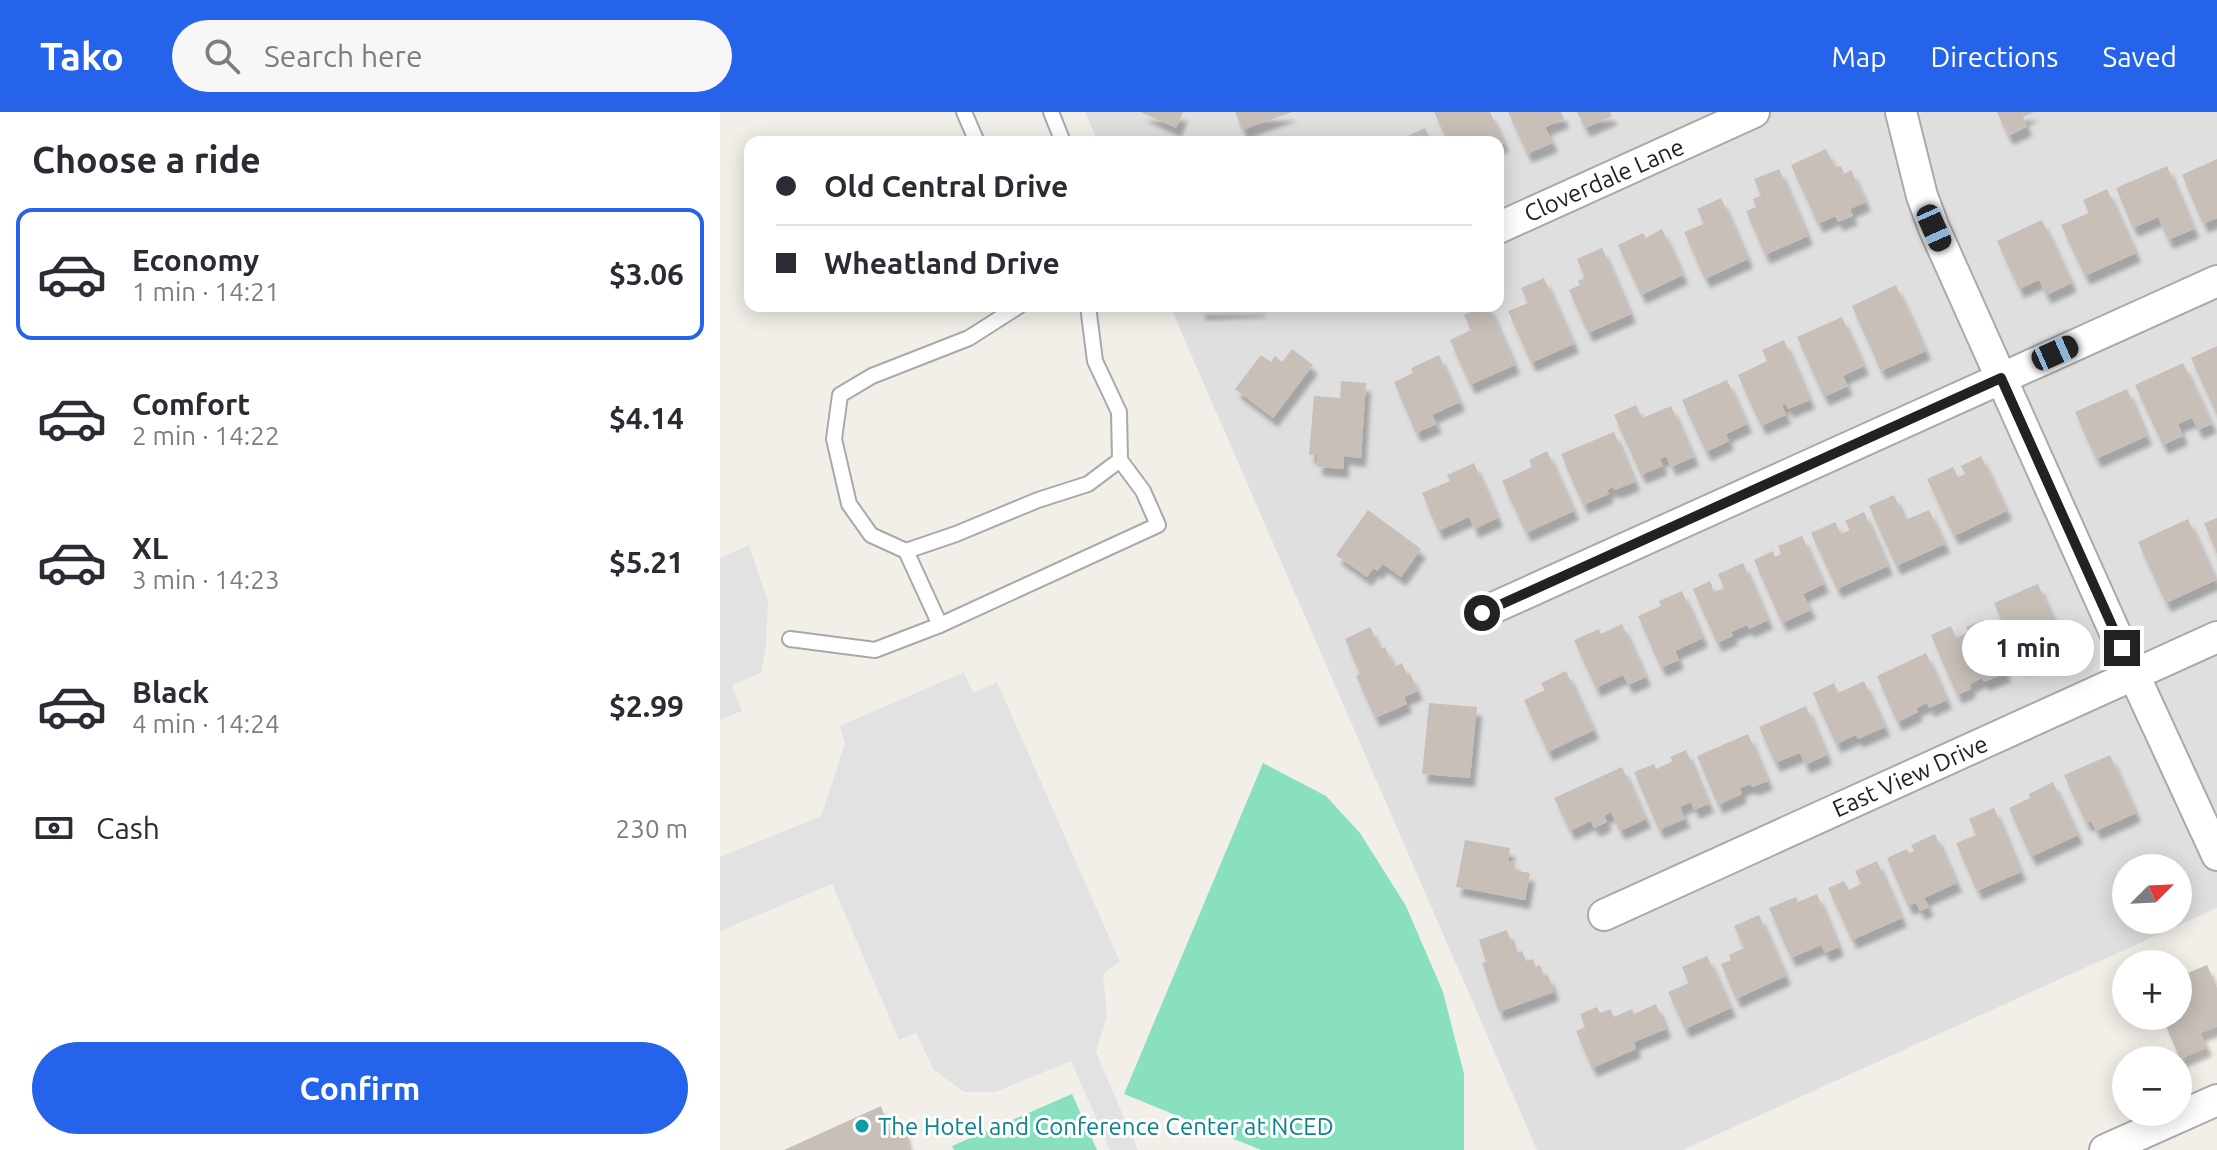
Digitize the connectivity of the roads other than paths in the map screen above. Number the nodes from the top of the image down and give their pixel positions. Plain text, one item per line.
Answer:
1 (964, 112) edge
2 (1051, 112) edge
3 (1754, 112) edge
4 (1901, 112) edge
5 (974, 136) edge
6 (1061, 136) edge
7 (1504, 225) edge
8 (2217, 281) edge
9 (1010, 312) edge
10 (1089, 312) edge
11 (2001, 378) junction
12 (1120, 460) junction
13 (906, 551) junction
14 (1482, 613) dead end
15 (940, 625) junction
16 (2217, 637) edge
17 (790, 639) dead end
18 (2134, 675) junction
19 (2217, 855) edge
20 (1604, 915) dead end
21 (2217, 1100) edge
22 (2105, 1150) edge

1 - 5 lane
2 - 6 lane
3 - 7 street, Cloverdale Lane
4 - 11 street
8 - 11 street
9 - 13 lane
10 - 12 lane
11 - 14 street
11 - 18 street
12 - 13 lane
12 - 15 lane
13 - 15 lane
15 - 17 lane
16 - 18 street, East View Drive
18 - 19 street
18 - 20 street, East View Drive
21 - 22 street

